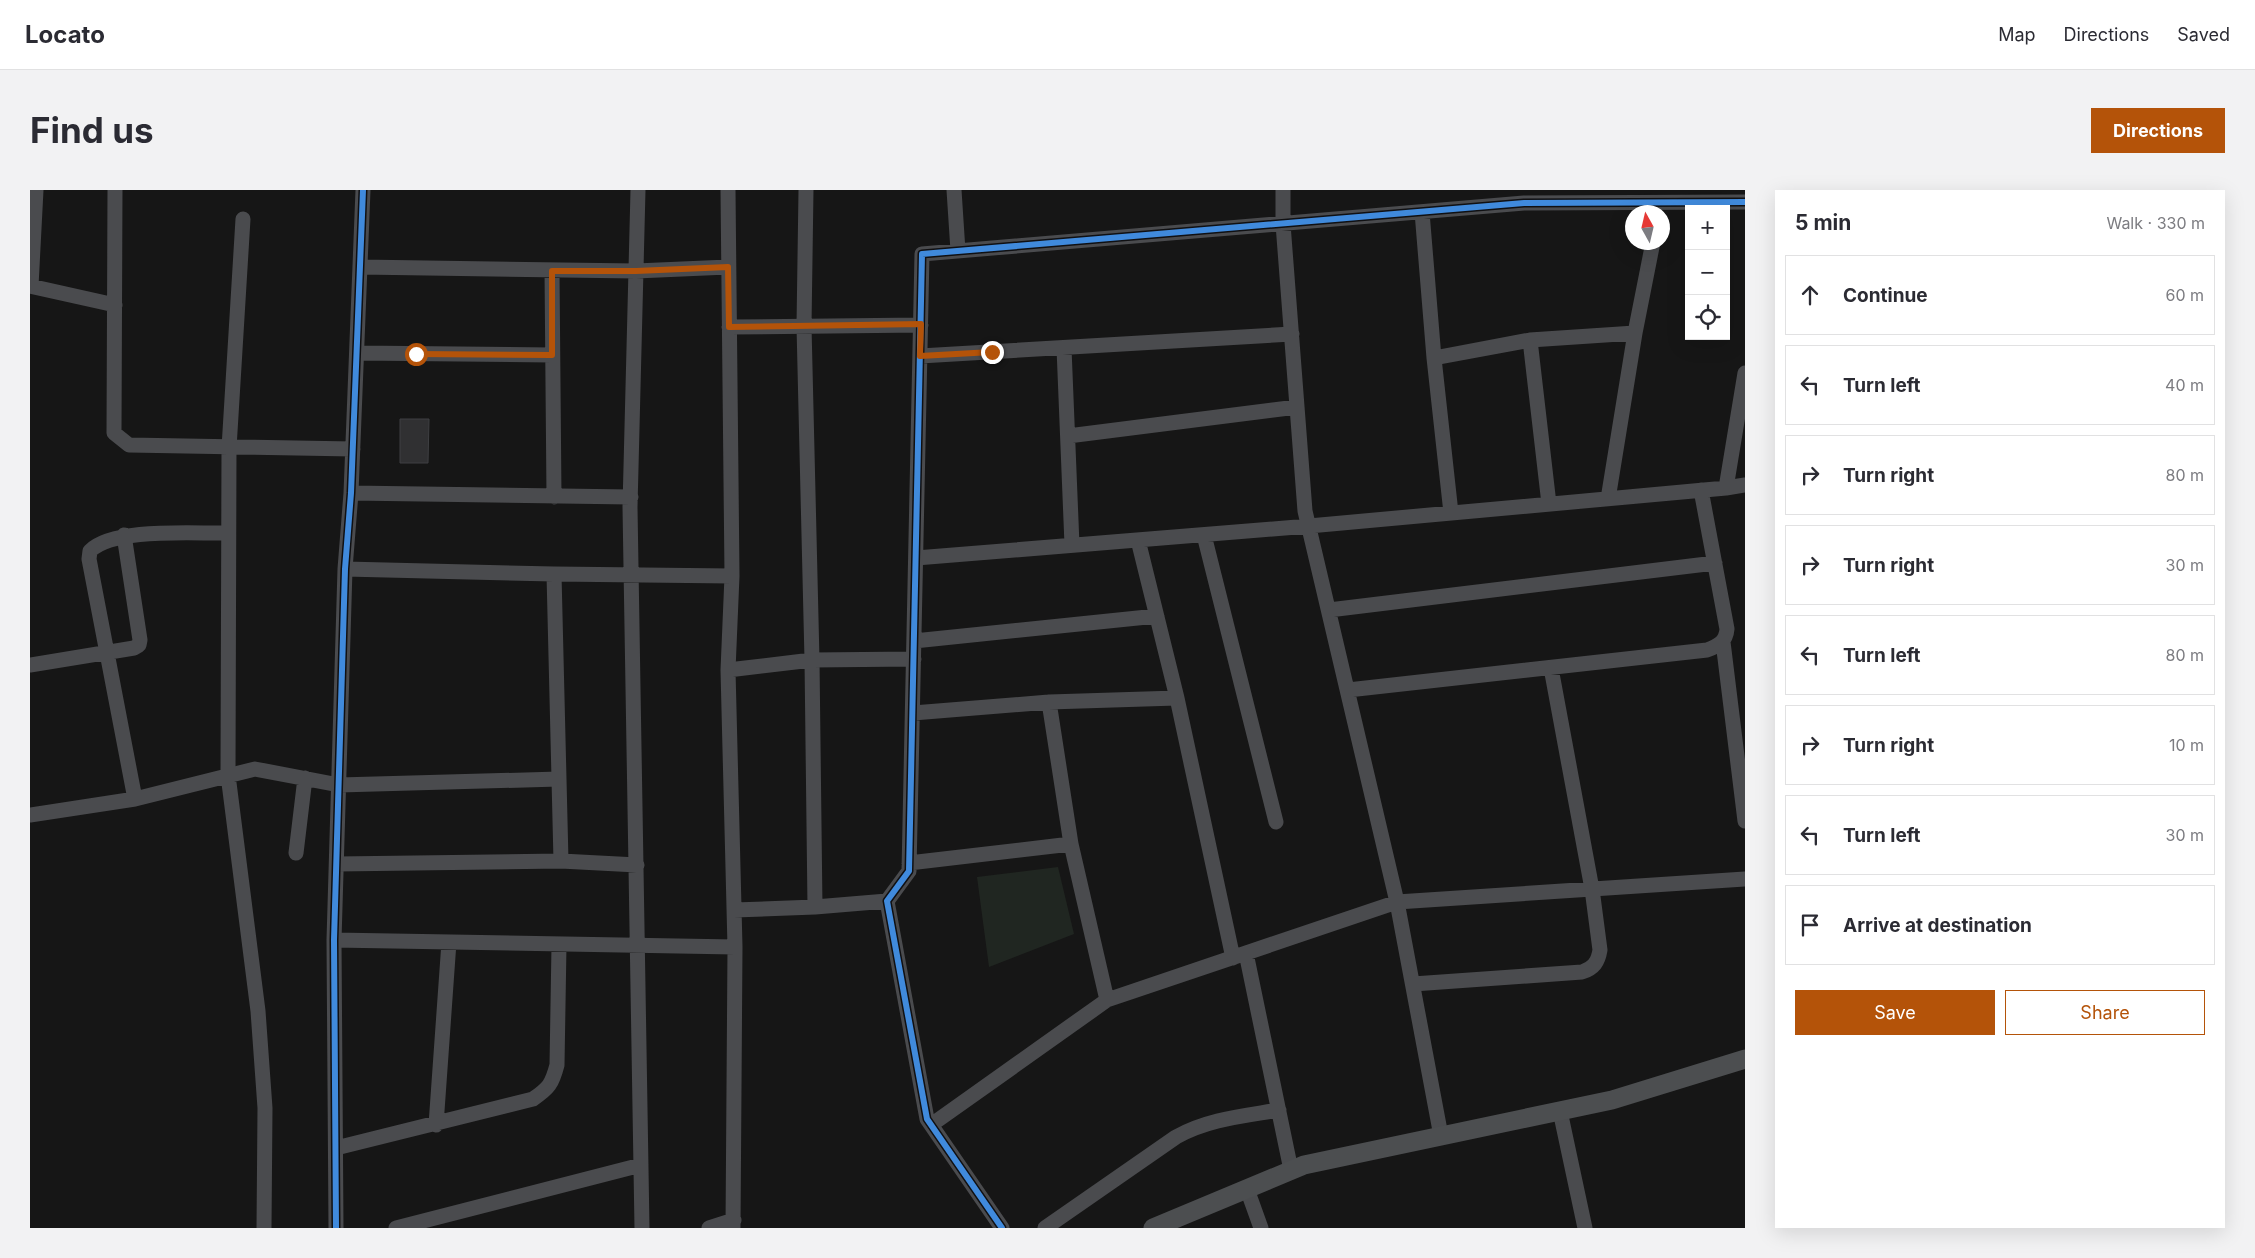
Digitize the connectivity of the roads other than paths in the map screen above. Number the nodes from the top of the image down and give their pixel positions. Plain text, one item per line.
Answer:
1 (36, 190) edge
2 (115, 190) edge
3 (363, 190) edge
4 (638, 190) edge
5 (728, 190) edge
6 (806, 190) edge
7 (954, 190) edge
8 (1283, 190) edge
9 (1542, 197) edge
10 (1660, 202) edge
11 (1745, 202) edge
12 (1422, 212) junction
13 (243, 219) dead end
14 (1283, 224) junction
15 (1651, 250) edge
16 (958, 251) junction
17 (360, 267) junction
18 (728, 267) junction
19 (552, 271) junction
20 (636, 271) junction
21 (31, 286) edge
22 (115, 305) junction
23 (921, 324) junction
24 (804, 326) junction
25 (729, 327) junction
26 (1635, 333) junction
27 (1292, 334) junction
28 (1530, 340) junction
29 (1064, 348) junction
30 (357, 353) junction
31 (552, 355) junction
32 (920, 356) junction
33 (1434, 358) junction
34 (1745, 373) edge
35 (1297, 407) junction
36 (1068, 436) junction
37 (229, 448) junction
38 (353, 449) junction
39 (1745, 485) edge
40 (1726, 488) junction
41 (1701, 490) junction
42 (352, 493) junction
43 (554, 497) junction
44 (631, 497) junction
45 (1608, 499) junction
46 (1549, 504) junction
47 (1451, 513) junction
48 (1309, 526) junction
49 (228, 533) junction
50 (1204, 534) junction
51 (124, 535) junction
52 (1138, 540) junction
53 (1072, 545) junction
54 (916, 558) junction
55 (1715, 564) junction
56 (346, 569) junction
57 (554, 574) junction
58 (632, 576) junction
59 (732, 576) junction
60 (1329, 610) junction
61 (1157, 616) junction
62 (914, 641) junction
63 (1723, 642) junction
64 (106, 652) junction
65 (914, 658) junction
66 (812, 660) junction
67 (30, 666) edge
68 (1551, 668) junction
69 (728, 670) junction
70 (1348, 690) junction
71 (1177, 698) junction
72 (1049, 702) junction
73 (913, 713) junction
74 (228, 775) junction
75 (305, 778) junction
76 (559, 779) junction
77 (339, 785) junction
78 (135, 799) junction
79 (30, 815) edge
80 (1745, 821) edge
81 (1276, 822) dead end
82 (1071, 844) junction
83 (296, 853) dead end
84 (561, 861) junction
85 (909, 863) junction
86 (336, 864) junction
87 (637, 865) junction
88 (1745, 879) edge
89 (1592, 889) junction
90 (887, 901) junction
91 (1397, 902) junction
92 (815, 908) junction
93 (734, 910) junction
94 (334, 940) junction
95 (449, 942) junction
96 (559, 945) junction
97 (639, 947) junction
98 (735, 947) junction
99 (1239, 955) junction
100 (1413, 984) junction
101 (1107, 1000) junction
102 (1745, 1059) edge
103 (1279, 1110) junction
104 (1560, 1111) junction
105 (436, 1125) junction
106 (931, 1125) junction
107 (1441, 1136) junction
108 (336, 1148) junction
109 (641, 1165) junction
110 (1291, 1170) junction
111 (1246, 1189) junction
112 (734, 1224) edge
113 (264, 1228) edge
114 (336, 1228) edge
115 (396, 1228) edge
116 (642, 1228) edge
117 (709, 1228) edge
118 (1002, 1228) edge
119 (1044, 1228) edge
120 (1153, 1228) edge
121 (1261, 1228) edge
122 (1585, 1228) edge

1 - 21 street
2 - 22 street
3 - 17 street
4 - 20 street
5 - 18 street
6 - 24 street
7 - 16 street
8 - 14 street
9 - 10 street
9 - 12 street
10 - 11 street
12 - 14 street
12 - 33 street
13 - 37 street
14 - 16 street
14 - 27 street
15 - 26 street
16 - 23 street
17 - 19 street
17 - 30 street
18 - 20 street
18 - 25 street
19 - 20 street
19 - 31 street
20 - 44 street
21 - 22 street
22 - 37 street
23 - 24 street
23 - 32 street
24 - 25 street
24 - 66 street
25 - 59 street
26 - 28 street
26 - 45 street
27 - 29 street
27 - 35 street
28 - 33 street
28 - 46 street
29 - 32 street
29 - 36 street
30 - 31 street
30 - 38 street
31 - 43 street
32 - 54 street
33 - 47 street
34 - 40 street
35 - 36 street
35 - 48 street
36 - 53 street
37 - 38 street
37 - 49 street
38 - 42 street
39 - 40 street
40 - 41 street
41 - 45 street
41 - 55 street
42 - 43 street
42 - 56 street
43 - 44 street
44 - 58 street
45 - 46 street
46 - 47 street
47 - 48 street
48 - 50 street
48 - 60 street
49 - 51 street
49 - 74 street
50 - 52 street
50 - 81 street
51 - 64 street
51 - 64 street
52 - 53 street
52 - 61 street
53 - 54 street
54 - 62 street
55 - 60 street
55 - 63 street
56 - 57 street
56 - 77 street
57 - 58 street
57 - 76 street
58 - 59 street
58 - 87 street
59 - 69 street
60 - 70 street
61 - 62 street
61 - 71 street
62 - 65 street
63 - 68 street
63 - 80 street
64 - 67 street
64 - 78 street
65 - 66 street
65 - 73 street
66 - 69 street
66 - 92 street
68 - 70 street
68 - 89 street
69 - 93 street
70 - 91 street
71 - 72 street
71 - 99 street
72 - 73 street
72 - 82 street
73 - 85 street
74 - 75 street
74 - 78 street
74 - 113 street
75 - 77 street
75 - 83 street
76 - 77 street
76 - 84 street
77 - 86 street
78 - 79 street
82 - 85 street
82 - 101 street
84 - 86 street
84 - 87 street
85 - 90 street
86 - 94 street
87 - 97 street
88 - 89 street
89 - 91 street
89 - 100 street
90 - 92 street
90 - 106 street
91 - 99 street
91 - 100 street
92 - 93 street
93 - 98 street
94 - 95 street
94 - 108 street
95 - 96 street
95 - 105 street
96 - 97 street
96 - 105 street
97 - 98 street
97 - 109 street
98 - 112 street
99 - 101 street
99 - 103 street
100 - 107 street
101 - 106 street
102 - 104 main road
103 - 110 street
103 - 119 street
104 - 107 main road
104 - 122 street
105 - 108 street
106 - 118 street
107 - 110 main road
108 - 114 street
109 - 115 street
109 - 116 street
110 - 111 main road
111 - 120 main road
111 - 121 street
112 - 117 street

